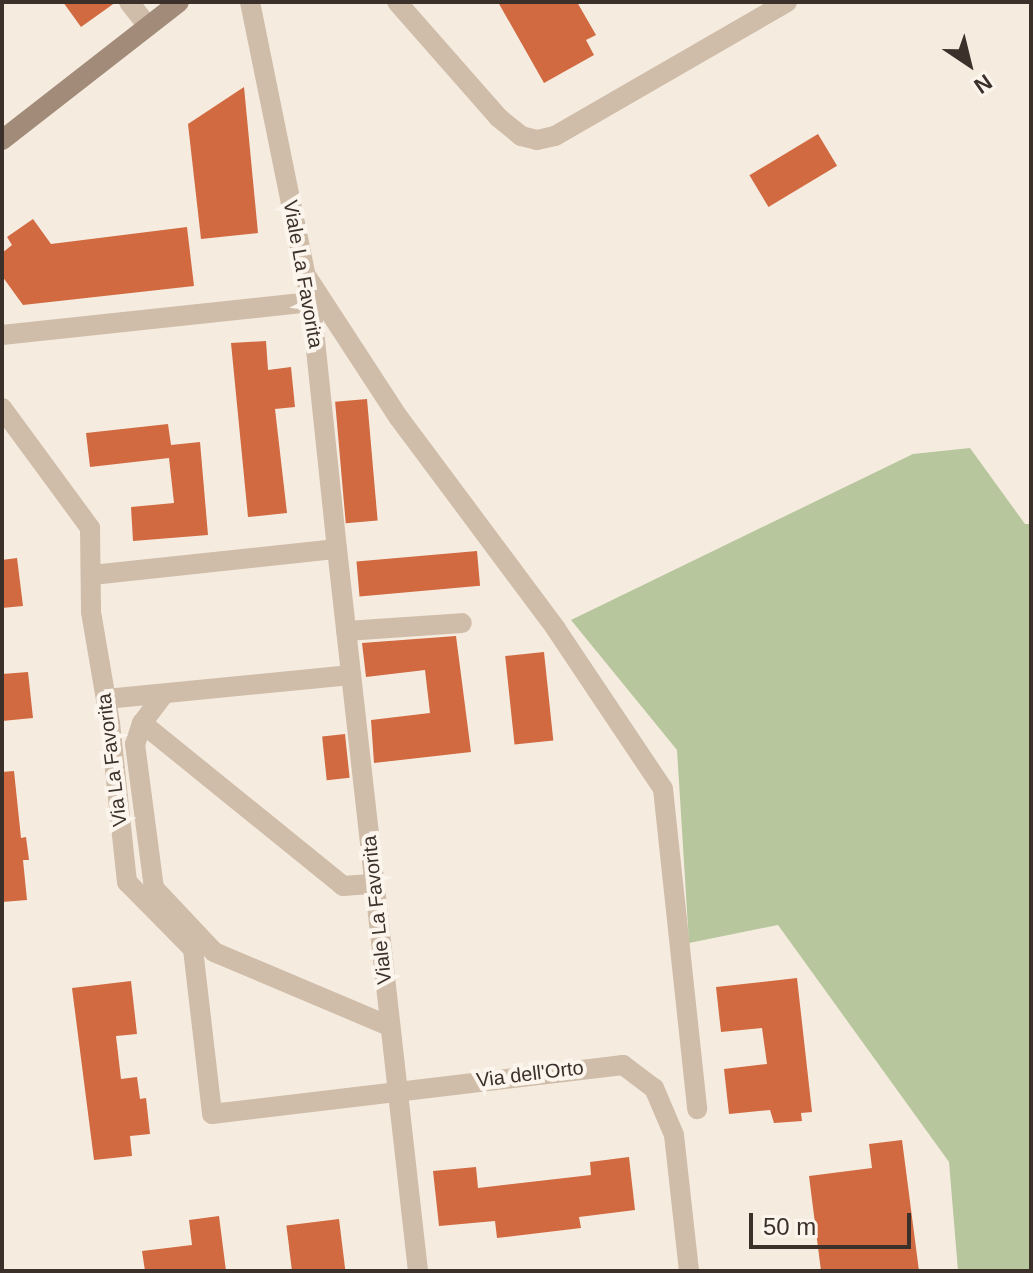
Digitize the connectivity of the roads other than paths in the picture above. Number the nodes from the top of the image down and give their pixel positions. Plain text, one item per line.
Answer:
1 (129, 2) edge
2 (179, 2) edge
3 (250, 2) edge
4 (397, 2) edge
5 (787, 2) edge
6 (148, 26) junction
7 (2, 140) edge
8 (305, 274) junction
9 (311, 302) junction
10 (2, 335) edge
11 (2, 408) edge
12 (337, 549) junction
13 (92, 575) junction
14 (462, 623) dead end
15 (346, 631) junction
16 (351, 675) junction
17 (164, 694) junction
18 (106, 699) junction
19 (142, 723) junction
20 (374, 884) junction
21 (389, 1026) junction
22 (397, 1090) junction
23 (697, 1109) dead end
24 (212, 1114) joint
25 (418, 1271) edge
26 (689, 1271) edge

1 - 6 street
2 - 6 main road
3 - 8 street, Viale La Favorita
4 - 5 street
6 - 7 main road
8 - 9 street, Viale La Favorita
8 - 23 street
9 - 10 street
9 - 12 street, Viale La Favorita
11 - 13 street, Via La Favorita
12 - 13 street
12 - 15 street, Viale La Favorita
13 - 18 street, Via La Favorita
14 - 15 street
15 - 16 street, Viale La Favorita
16 - 17 street
16 - 20 street, Viale La Favorita
17 - 18 street
17 - 19 street
18 - 24 street, Via La Favorita
19 - 20 street
19 - 21 street
20 - 21 street, Viale La Favorita
21 - 22 street, Viale La Favorita
22 - 24 street, Via dell'Orto
22 - 25 street, Viale La Favorita
22 - 26 street, Via dell'Orto

